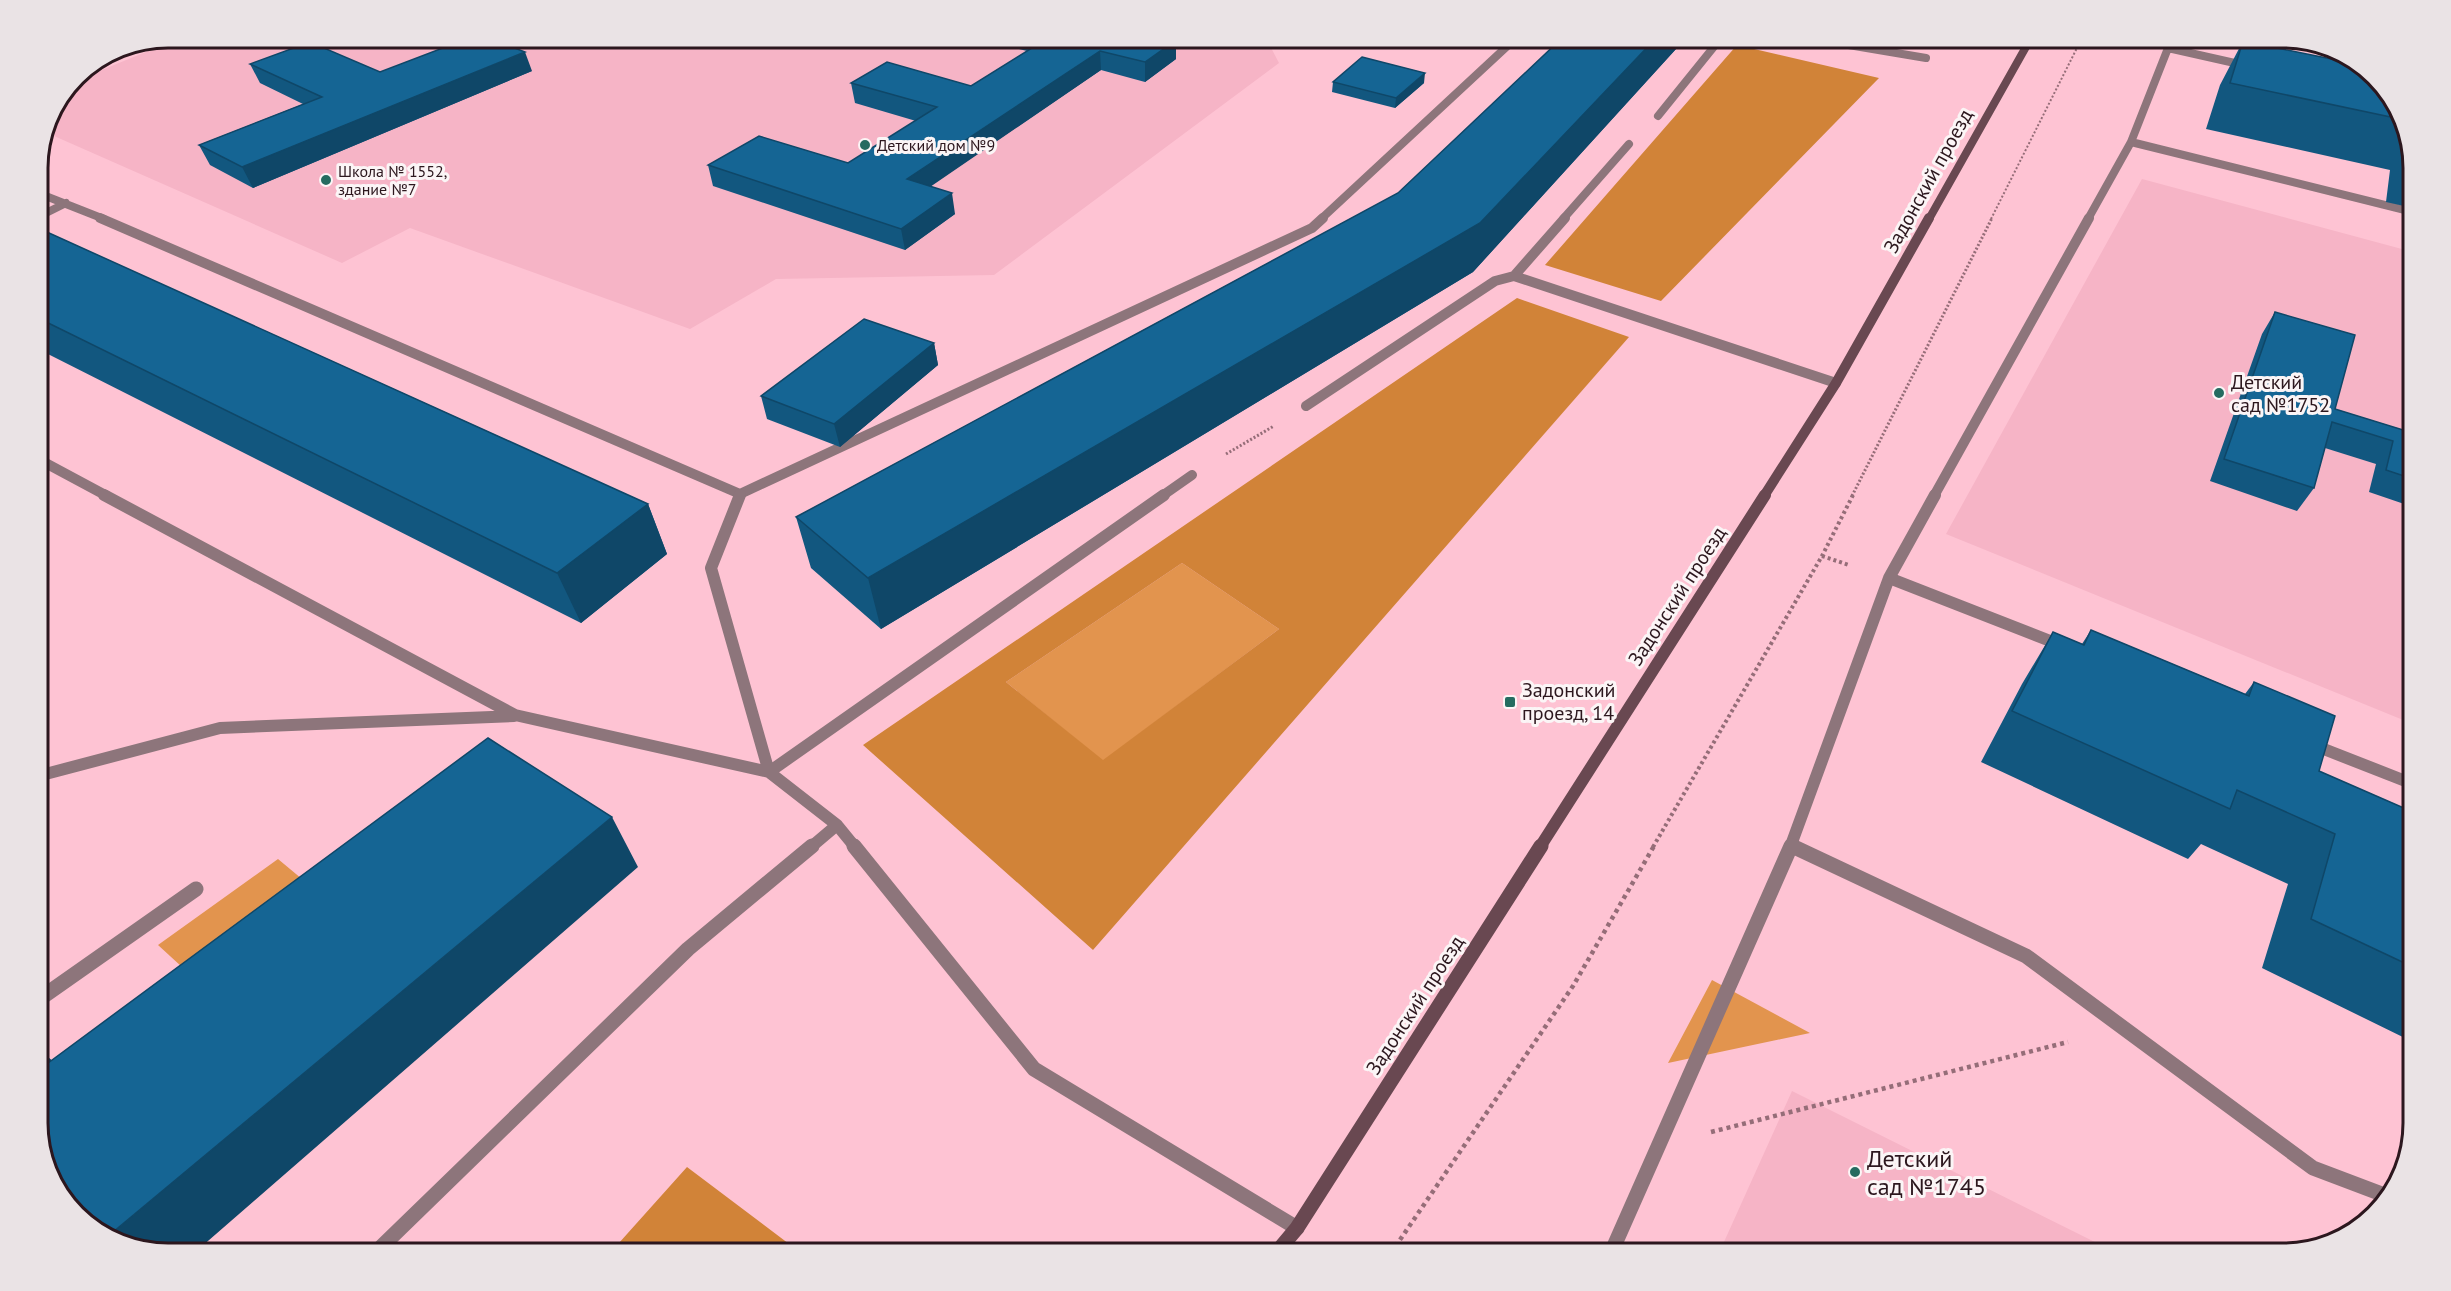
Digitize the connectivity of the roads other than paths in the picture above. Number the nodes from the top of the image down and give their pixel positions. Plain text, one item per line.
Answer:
1 (1505, 48) edge
2 (1714, 48) edge
3 (1866, 48) edge
4 (2025, 48) edge
5 (2168, 48) joint
6 (1926, 58) dead end
7 (2261, 69) edge
8 (1658, 116) dead end
9 (2131, 142) junction
10 (1629, 144) dead end
11 (48, 197) edge
12 (66, 203) junction
13 (2403, 210) edge
14 (48, 212) edge
15 (1514, 276) junction
16 (1836, 383) junction
17 (1306, 406) road end
18 (48, 464) edge
19 (1192, 475) road end
20 (740, 494) junction
21 (1889, 578) junction
22 (2079, 652) edge
23 (515, 716) junction
24 (2302, 740) edge
25 (769, 772) junction
26 (48, 773) edge
27 (2403, 780) edge
28 (837, 825) junction
29 (1791, 845) junction
30 (196, 889) dead end
31 (48, 993) edge
32 (2380, 1193) edge
33 (1298, 1228) junction
34 (386, 1243) edge
35 (1285, 1243) edge
36 (1616, 1243) edge

1 - 20 lane
2 - 8 lane
3 - 6 lane
4 - 16 street, Задонский проезд
5 - 7 lane
5 - 9 lane
9 - 13 lane
9 - 21 lane
10 - 15 lane
11 - 12 lane
12 - 14 lane
12 - 20 lane
15 - 16 lane
15 - 17 lane
16 - 33 street, Задонский проезд
18 - 23 lane
19 - 25 lane
20 - 25 lane
21 - 22 lane
21 - 29 lane
23 - 25 lane
23 - 26 lane
24 - 27 lane
25 - 28 lane
28 - 33 lane
28 - 34 lane
29 - 32 lane
29 - 36 lane
30 - 31 lane
33 - 35 street, Задонский проезд

